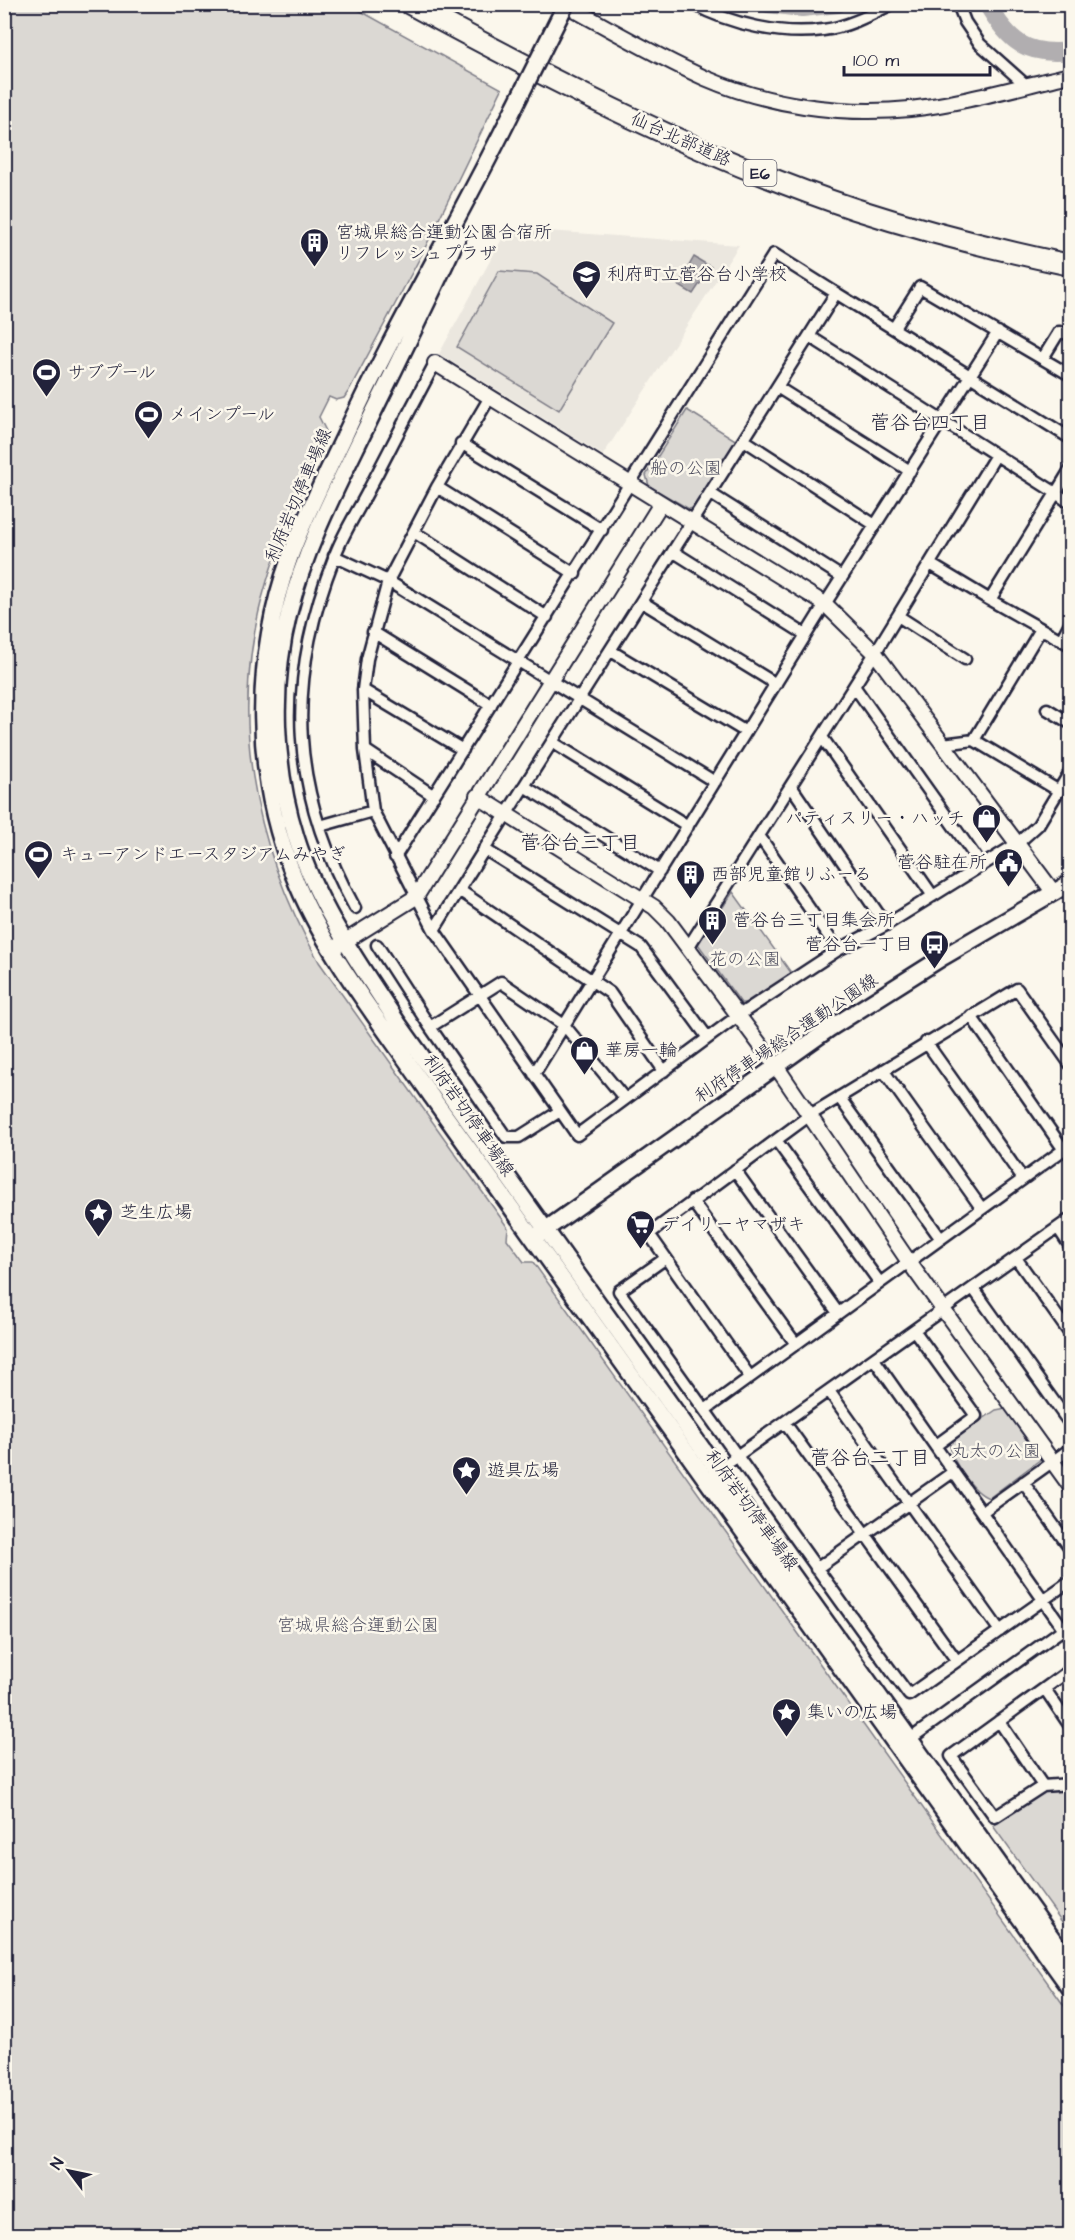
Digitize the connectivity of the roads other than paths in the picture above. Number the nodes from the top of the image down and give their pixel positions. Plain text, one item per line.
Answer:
1 (410, 4) edge
2 (565, 4) edge
3 (892, 4) edge
4 (958, 4) edge
5 (700, 6) edge
6 (1071, 75) edge
7 (1026, 85) junction
8 (1071, 265) edge
9 (836, 293) junction
10 (894, 328) junction
11 (998, 332) junction
12 (1071, 334) edge
13 (809, 336) junction
14 (1042, 358) junction
15 (435, 363) joint
16 (971, 375) junction
17 (1071, 375) edge
18 (777, 387) junction
19 (490, 397) junction
20 (942, 420) junction
21 (1071, 438) edge
22 (744, 440) junction
23 (461, 443) junction
24 (996, 455) junction
25 (1071, 470) edge
26 (910, 471) junction
27 (630, 486) junction
28 (437, 487) junction
29 (1056, 493) junction
30 (711, 494) junction
31 (1071, 503) edge
32 (660, 504) junction
33 (692, 524) junction
34 (875, 525) junction
35 (602, 530) junction
36 (414, 532) junction
37 (674, 552) junction
38 (334, 556) junction
39 (930, 564) junction
40 (574, 574) junction
41 (842, 577) junction
42 (388, 581) junction
43 (990, 600) junction
44 (642, 602) junction
45 (825, 604) junction
46 (898, 616) junction
47 (547, 617) junction
48 (1071, 623) edge
49 (1041, 629) junction
50 (372, 632) junction
51 (806, 634) junction
52 (1066, 643) edge
53 (611, 651) junction
54 (875, 653) junction
55 (965, 659) dead end
56 (519, 661) junction
57 (550, 680) junction
58 (776, 684) junction
59 (854, 686) junction
60 (363, 690) junction
61 (580, 698) junction
62 (491, 705) junction
63 (1047, 709) dead end
64 (1071, 723) edge
65 (746, 732) junction
66 (822, 737) junction
67 (974, 740) junction
68 (552, 742) junction
69 (943, 744) junction
70 (365, 750) junction
71 (463, 750) junction
72 (1071, 772) edge
73 (715, 782) junction
74 (524, 786) junction
75 (791, 786) junction
76 (1059, 791) junction
77 (434, 796) junction
78 (477, 796) junction
79 (374, 811) junction
80 (505, 814) junction
81 (320, 826) junction
82 (688, 826) junction
83 (760, 837) junction
84 (1018, 843) junction
85 (484, 849) junction
86 (395, 857) junction
87 (982, 866) junction
88 (660, 871) junction
89 (1071, 884) edge
90 (459, 890) junction
91 (1054, 893) junction
92 (933, 896) junction
93 (416, 897) junction
94 (643, 900) junction
95 (355, 908) dead end
96 (886, 924) junction
97 (434, 930) junction
98 (622, 934) junction
99 (377, 945) dead end
100 (338, 946) junction
101 (689, 946) junction
102 (838, 950) junction
103 (593, 980) junction
104 (479, 994) junction
105 (739, 1015) junction
106 (971, 1016) junction
107 (564, 1026) junction
108 (430, 1028) junction
109 (708, 1038) junction
110 (926, 1042) junction
111 (1071, 1064) edge
112 (776, 1066) junction
113 (883, 1070) junction
114 (664, 1071) junction
115 (534, 1074) junction
116 (839, 1097) junction
117 (626, 1099) junction
118 (560, 1112) junction
119 (810, 1115) junction
120 (776, 1140) junction
121 (1067, 1148) edge
122 (735, 1170) junction
123 (1023, 1179) junction
124 (692, 1202) junction
125 (982, 1209) junction
126 (1071, 1220) edge
127 (1058, 1228) junction
128 (539, 1234) junction
129 (941, 1239) junction
130 (1071, 1246) edge
131 (666, 1258) junction
132 (1016, 1258) junction
133 (909, 1262) junction
134 (880, 1283) junction
135 (973, 1288) junction
136 (943, 1309) junction
137 (838, 1313) junction
138 (914, 1330) junction
139 (1071, 1334) edge
140 (796, 1344) junction
141 (874, 1359) junction
142 (750, 1377) junction
143 (829, 1391) junction
144 (705, 1410) junction
145 (785, 1423) junction
146 (1071, 1424) edge
147 (935, 1446) junction
148 (1071, 1449) edge
149 (739, 1455) junction
150 (1053, 1462) junction
151 (717, 1470) junction
152 (954, 1472) junction
153 (1023, 1482) junction
154 (1071, 1486) edge
155 (909, 1503) junction
156 (982, 1512) junction
157 (866, 1534) junction
158 (1071, 1548) edge
159 (816, 1569) junction
160 (1071, 1581) edge
161 (1044, 1600) junction
162 (1068, 1630) edge
163 (1000, 1631) junction
164 (957, 1661) junction
165 (1071, 1670) edge
166 (1045, 1689) junction
167 (999, 1721) junction
168 (1071, 1726) edge
169 (904, 1744) junction
170 (1071, 1784) edge
171 (1043, 1786) junction
172 (1071, 1963) edge
173 (1071, 1988) edge

1 - 8 highway, 仙台北部道路 / E6
2 - 7 street
2 - 100 main road, 利府岩切停車場線, bridge
3 - 5 street
4 - 7 street
6 - 7 street
9 - 10 street
9 - 13 street
9 - 27 street
10 - 11 street
10 - 16 street
11 - 14 street
11 - 16 street
12 - 14 street
13 - 18 street
13 - 20 street
14 - 17 street
15 - 19 street
15 - 38 street
16 - 20 street
16 - 21 street
18 - 22 street
18 - 26 street
19 - 23 street
19 - 27 street
20 - 24 street
20 - 26 street
22 - 30 street
22 - 34 street
23 - 28 street
23 - 35 street
24 - 29 street
24 - 39 street
25 - 29 street
26 - 34 street
27 - 32 street
27 - 35 street
28 - 36 street
28 - 40 street
29 - 31 street
29 - 43 street
30 - 33 street
30 - 41 street
32 - 33 street
32 - 57 street
33 - 37 street
33 - 45 street
34 - 41 street
35 - 40 street
36 - 42 street
36 - 47 street
37 - 44 street
37 - 51 street
38 - 42 street
38 - 81 street
39 - 43 street
39 - 46 street
40 - 47 street
41 - 45 street
42 - 50 street
42 - 56 street
43 - 49 street
44 - 53 street
44 - 58 street
45 - 51 street
45 - 54 street
46 - 54 street
46 - 55 street
47 - 56 street
48 - 52 street
49 - 52 street
49 - 67 street
50 - 60 street
50 - 62 street
51 - 58 street
53 - 61 street
53 - 65 street
54 - 59 street
54 - 69 street
56 - 57 street
56 - 62 street
57 - 61 street
57 - 78 street
58 - 65 street
59 - 66 street
59 - 87 street
60 - 70 street
60 - 71 street
61 - 68 street
61 - 73 street
62 - 71 street
63 - 64 street
65 - 73 street
66 - 75 street
66 - 92 street
67 - 69 street
67 - 76 street
68 - 74 street
68 - 82 street
69 - 84 street
70 - 77 street
70 - 79 street
71 - 77 street
72 - 76 street
73 - 82 street
74 - 80 street
74 - 88 street
75 - 83 street
75 - 96 street
76 - 84 street
77 - 86 street
78 - 80 street
78 - 93 street
79 - 81 street
79 - 86 street
80 - 85 street
80 - 94 street
81 - 95 street
82 - 88 street
83 - 101 street
83 - 102 street
84 - 87 street
84 - 91 street
85 - 90 street
85 - 98 street
86 - 93 street
87 - 92 street
88 - 94 street
89 - 91 main road, 利府停車場総合運動公園線
90 - 97 street
90 - 103 street
91 - 112 main road, 利府停車場総合運動公園線
92 - 96 street
93 - 97 street
93 - 100 street
94 - 98 street
94 - 101 street
96 - 102 street
97 - 104 street
98 - 103 street
98 - 109 street
99 - 108 street
100 - 128 main road, 利府岩切停車場線
101 - 105 street
102 - 105 street
103 - 107 street
103 - 114 street
104 - 107 street
104 - 108 street
104 - 115 street
105 - 109 street
105 - 112 street
106 - 110 street
106 - 111 street
106 - 121 street
107 - 115 street
107 - 117 street
108 - 118 street
109 - 114 street
110 - 113 street
110 - 123 street
112 - 119 street
112 - 128 main road, 利府停車場総合運動公園線
113 - 116 street
113 - 125 street
114 - 117 street
115 - 118 street
116 - 119 street
116 - 129 street
117 - 118 street
119 - 120 street
119 - 133 street
120 - 122 street
120 - 134 street
121 - 123 street
122 - 124 street
122 - 137 street
123 - 125 street
124 - 131 street
124 - 140 street
125 - 129 street
126 - 127 street
127 - 130 street
127 - 132 street
128 - 151 main road, 利府岩切停車場線
128 - 169 main road, 利府岩切停車場線
129 - 133 street
131 - 142 street
131 - 144 street
132 - 135 street
132 - 139 street
133 - 134 street
133 - 136 street
134 - 137 street
135 - 136 street
135 - 146 street
136 - 138 street
136 - 150 street
137 - 140 street
138 - 141 street
138 - 147 street
140 - 142 street
141 - 143 street
141 - 147 street
142 - 144 street
143 - 145 street
143 - 155 street
144 - 149 street
145 - 149 street
145 - 157 street
147 - 152 street
148 - 150 street
149 - 151 street
149 - 159 street
150 - 153 street
150 - 154 street
151 - 169 main road, 利府岩切停車場線
152 - 155 street
152 - 156 street
153 - 156 street
153 - 158 street
155 - 157 street
155 - 163 street
156 - 161 street
157 - 159 street
157 - 164 street
159 - 164 street
160 - 161 street
161 - 162 street
161 - 163 street
162 - 169 street
163 - 164 street
165 - 166 street
166 - 167 street
166 - 168 street
167 - 171 street
167 - 171 street
169 - 172 main road, 利府岩切停車場線
169 - 173 main road, 利府岩切停車場線
170 - 171 street

